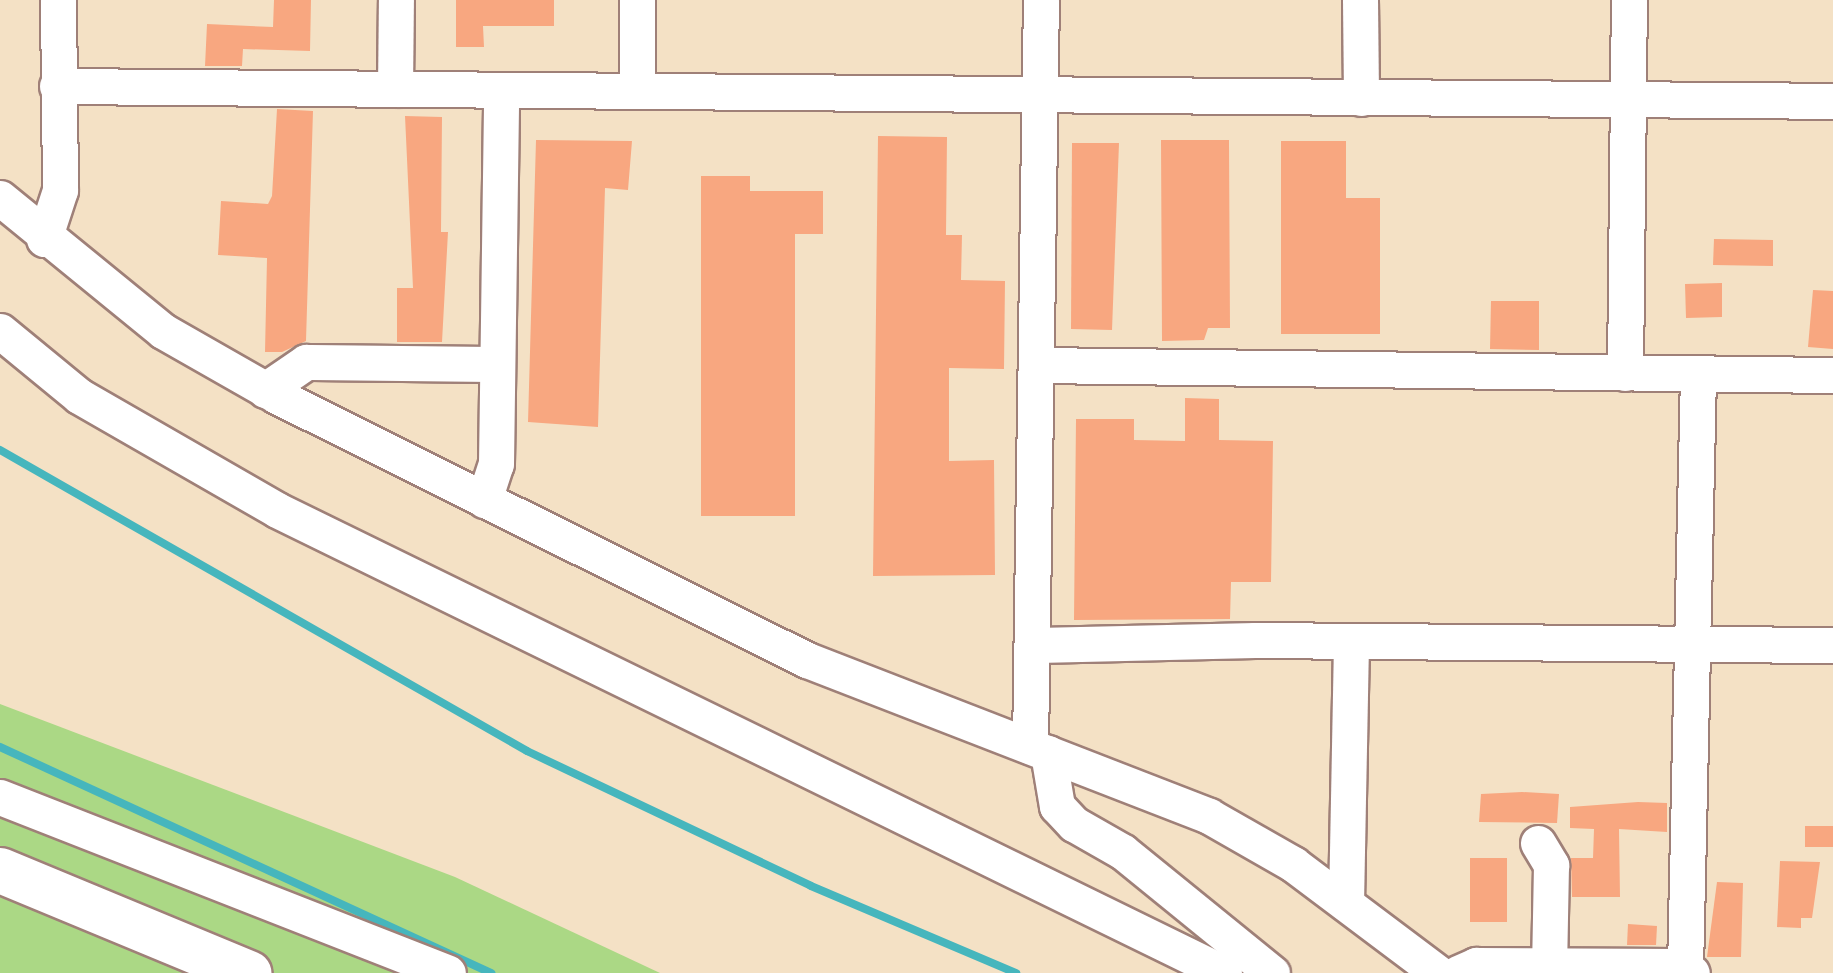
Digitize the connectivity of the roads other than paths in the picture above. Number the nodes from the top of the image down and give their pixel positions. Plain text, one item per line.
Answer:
1 (58, 0) edge
2 (396, 0) edge
3 (637, 0) edge
4 (1041, 0) edge
5 (1360, 0) edge
6 (1628, 0) edge
7 (57, 86) junction
8 (395, 89) junction
9 (501, 90) junction
10 (638, 92) junction
11 (1039, 94) junction
12 (1361, 98) junction
13 (1628, 100) junction
14 (1833, 101) edge
15 (0, 198) edge
16 (44, 239) junction
17 (0, 331) edge
18 (497, 364) junction
19 (1036, 365) junction
20 (1625, 372) junction
21 (1698, 374) junction
22 (1833, 375) edge
23 (266, 390) junction
24 (484, 500) junction
25 (1351, 641) junction
26 (1692, 644) junction
27 (1036, 645) junction
28 (1833, 646) edge
29 (1039, 749) junction
30 (0, 797) edge
31 (1538, 844) dead end
32 (0, 870) edge
33 (1346, 904) junction
34 (1549, 965) junction
35 (1688, 972) edge
36 (248, 973) edge
37 (448, 973) edge
38 (1224, 973) edge
39 (1272, 973) edge
40 (1438, 973) edge
41 (1458, 973) edge

1 - 7 street
2 - 8 street
3 - 10 street
4 - 11 street
5 - 12 street
6 - 13 street
7 - 8 street
7 - 16 street
8 - 9 street
9 - 10 street
9 - 18 street
10 - 11 street
11 - 12 street
11 - 19 street
12 - 13 street
13 - 14 street
13 - 20 street
15 - 16 street
16 - 23 street
17 - 38 street
18 - 23 street
18 - 24 street
19 - 20 street
19 - 27 street
20 - 21 street
21 - 22 street
21 - 26 street
23 - 24 street
24 - 29 street
25 - 26 street
25 - 27 street
25 - 33 street
26 - 28 street
26 - 35 street
27 - 29 street
29 - 33 street
29 - 39 street
30 - 37 street
31 - 34 street
32 - 36 main road
33 - 40 street
34 - 35 street
34 - 41 street

